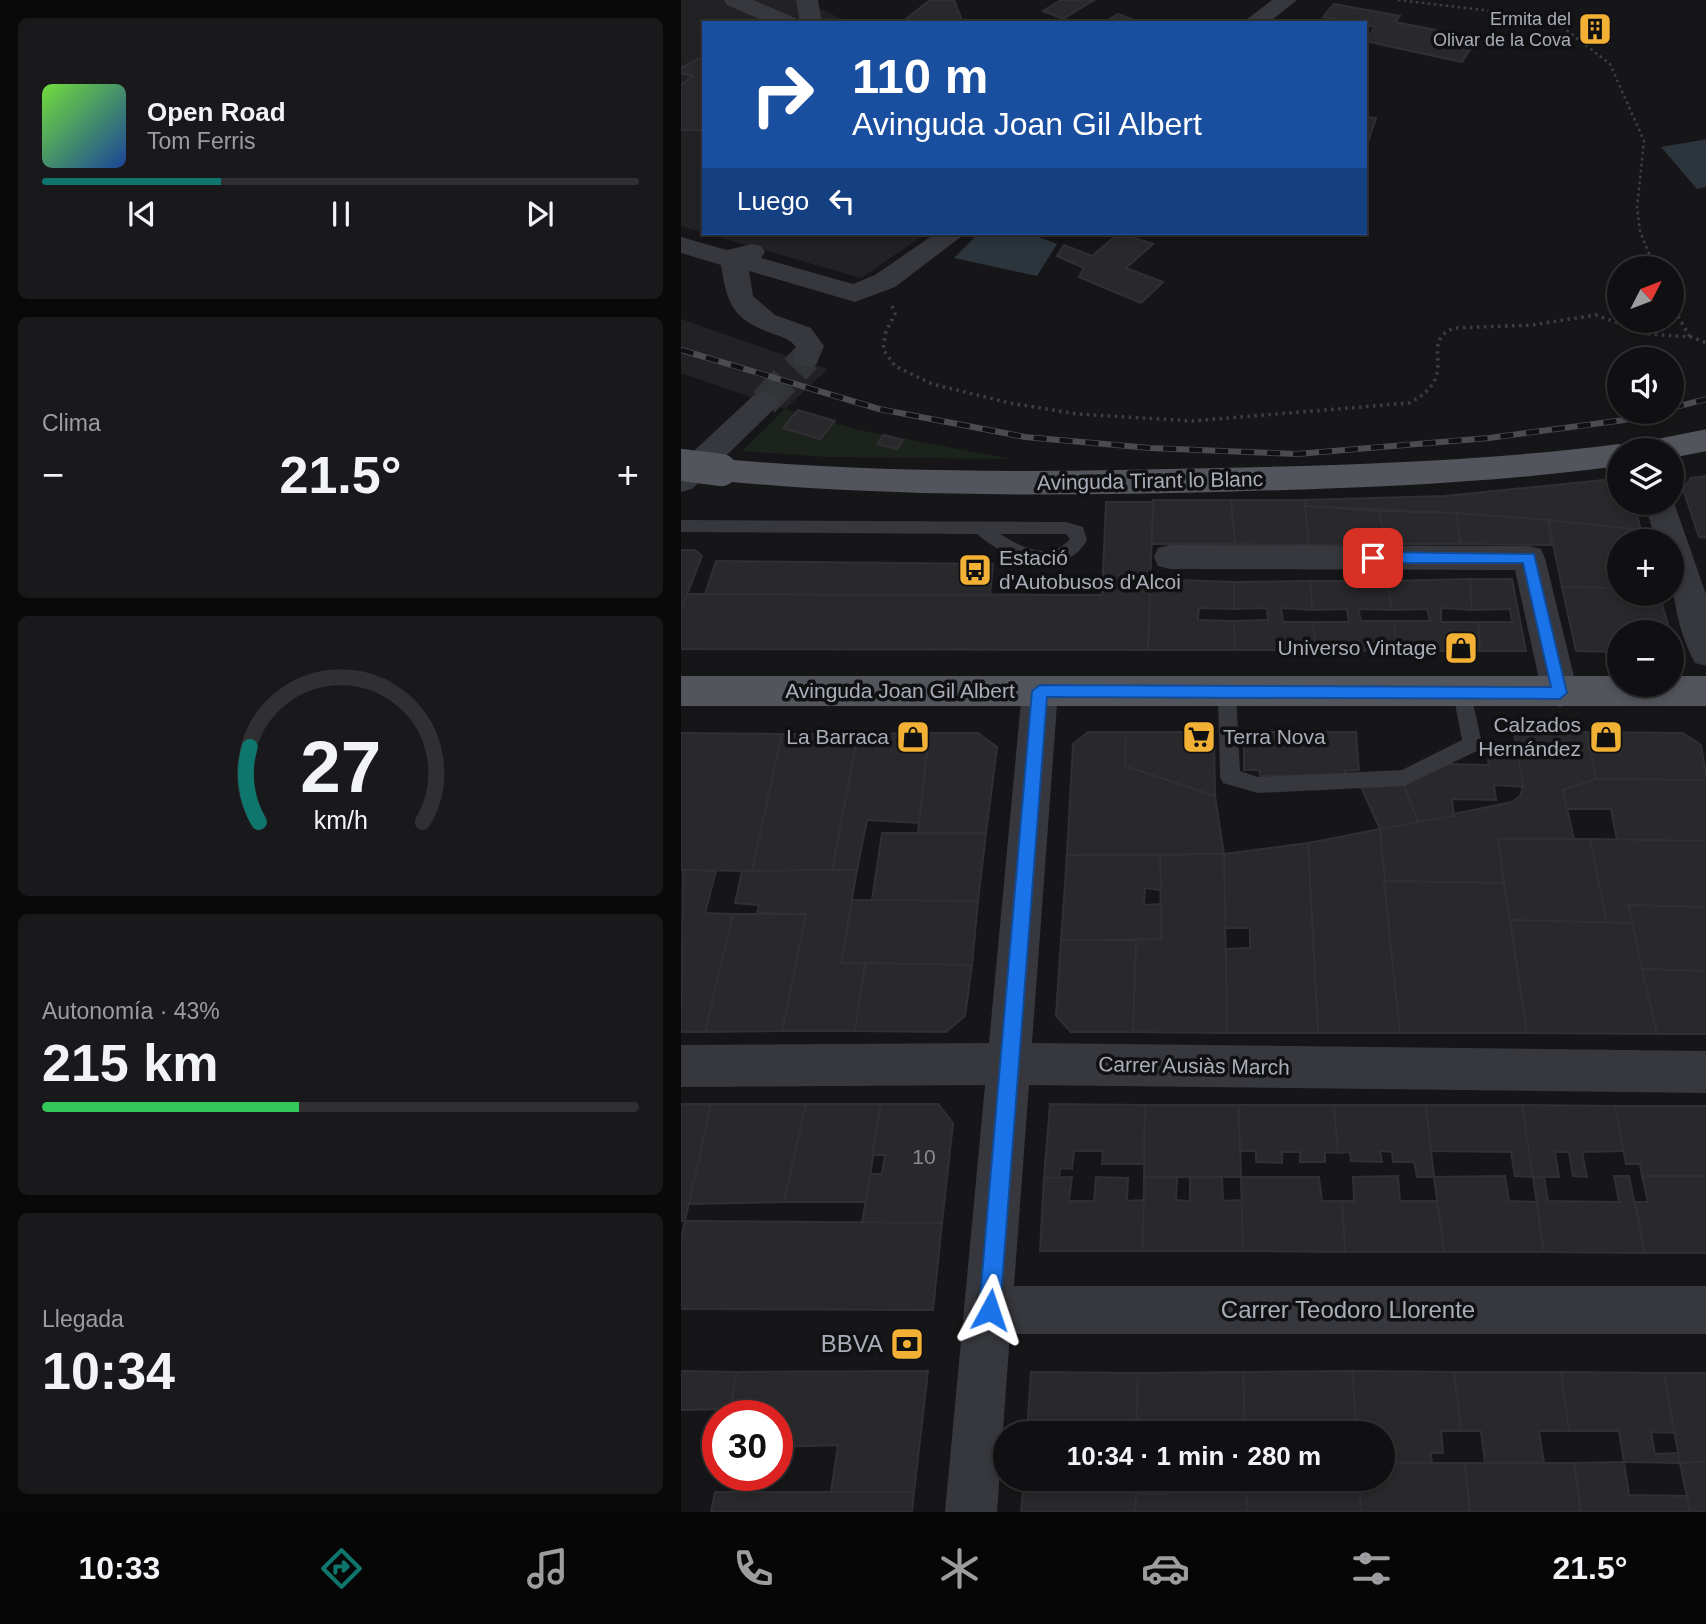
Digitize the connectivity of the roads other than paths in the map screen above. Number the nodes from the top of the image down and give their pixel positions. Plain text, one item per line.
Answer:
1 (735, 0) edge
2 (807, 0) edge
3 (1286, 0) edge
4 (782, 21) edge
5 (811, 21) edge
6 (1256, 21) edge
7 (950, 235) edge
8 (681, 244) edge
9 (733, 249) edge
10 (806, 358) dead end
11 (764, 402) tunnel mouth
12 (1607, 457) edge
13 (681, 465) edge
14 (681, 481) edge
15 (1664, 515) edge
16 (681, 526) edge
17 (983, 530) junction
18 (1170, 557) dead end
19 (1706, 653) edge
20 (681, 691) edge
21 (1040, 691) junction
22 (1706, 691) edge
23 (1227, 692) junction
24 (1462, 693) junction
25 (1560, 693) junction
26 (1010, 1064) junction
27 (681, 1066) edge
28 (1706, 1072) edge
29 (990, 1310) junction
30 (1706, 1310) edge
31 (971, 1512) edge

1 - 4 street
2 - 5 street
3 - 6 street
7 - 9 street
8 - 9 street
9 - 10 street
11 - 14 street
12 - 13 main road, Avinguda Tirant lo Blanc, bridge
15 - 19 street
16 - 17 lane
17 - 17 lane
18 - 25 street
20 - 21 main road, Avinguda Joan Gil Albert
21 - 23 main road, Avinguda Joan Gil Albert
21 - 26 street
22 - 25 main road, Avinguda Joan Gil Albert
23 - 24 main road, Avinguda Joan Gil Albert
23 - 24 lane
24 - 25 main road, Avinguda Joan Gil Albert
26 - 27 street, Carrer Ausiàs March
26 - 28 street, Carrer Ausiàs March
26 - 29 street
29 - 30 street, Carrer Teodoro Llorente
29 - 31 street

